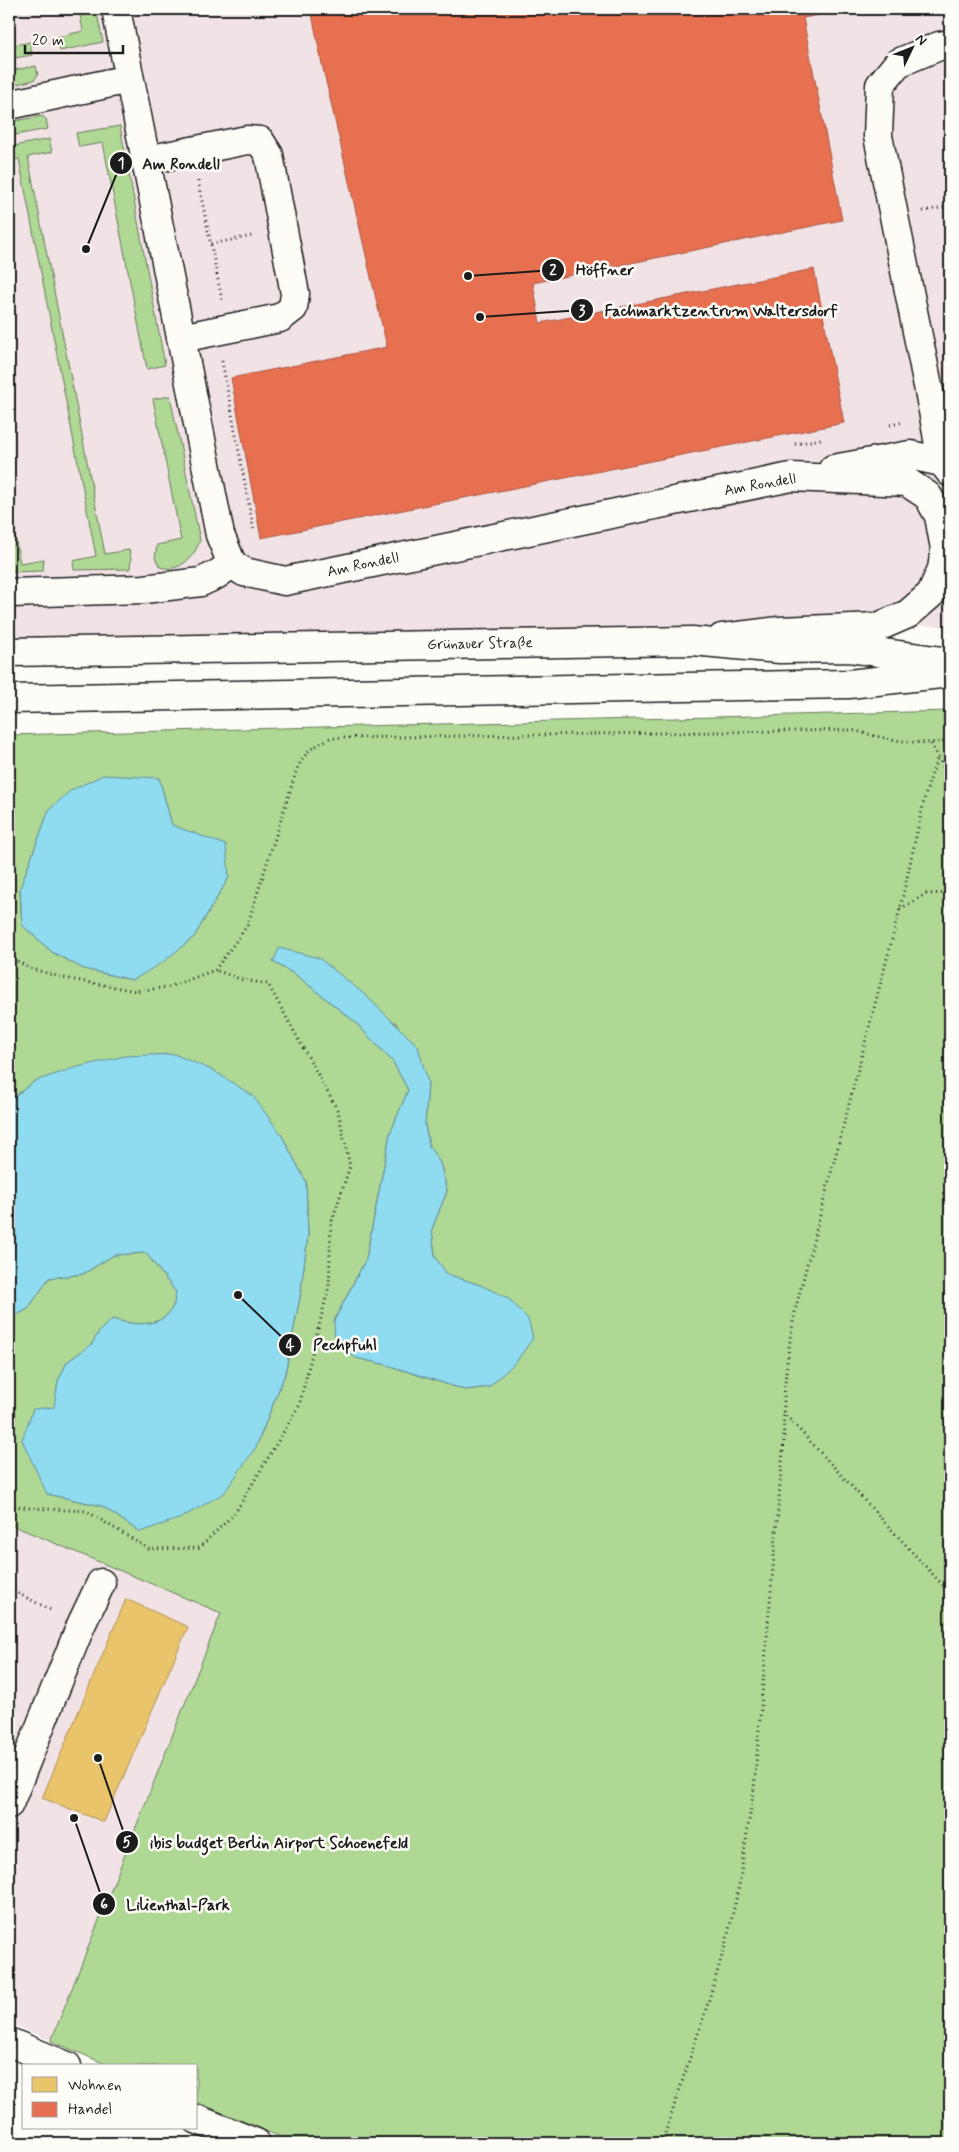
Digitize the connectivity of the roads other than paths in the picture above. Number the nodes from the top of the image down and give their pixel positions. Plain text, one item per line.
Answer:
1 (116, 9) edge
2 (950, 44) edge
3 (129, 79) junction
4 (9, 105) edge
5 (147, 160) junction
6 (181, 338) junction
7 (947, 464) edge
8 (791, 477) junction
9 (928, 496) junction
10 (238, 568) junction
11 (9, 593) edge
12 (692, 641) junction
13 (9, 652) edge
14 (950, 662) edge
15 (950, 673) edge
16 (9, 699) edge
17 (101, 1584) dead end
18 (9, 1804) edge
19 (9, 2042) edge
20 (62, 2064) edge
21 (198, 2120) edge
22 (256, 2143) edge

1 - 3 main road
2 - 7 main road
3 - 4 main road
3 - 5 main road
5 - 6 main road
5 - 6 main road
6 - 10 main road
7 - 8 main road
7 - 9 main road
8 - 9 main road, Am Rondell
8 - 10 main road, Am Rondell
9 - 12 main road
10 - 11 main road
12 - 13 main road, Grünauer Straße
12 - 14 main road, Grünauer Straße
15 - 16 main road
17 - 18 main road
19 - 20 main road
21 - 22 main road

